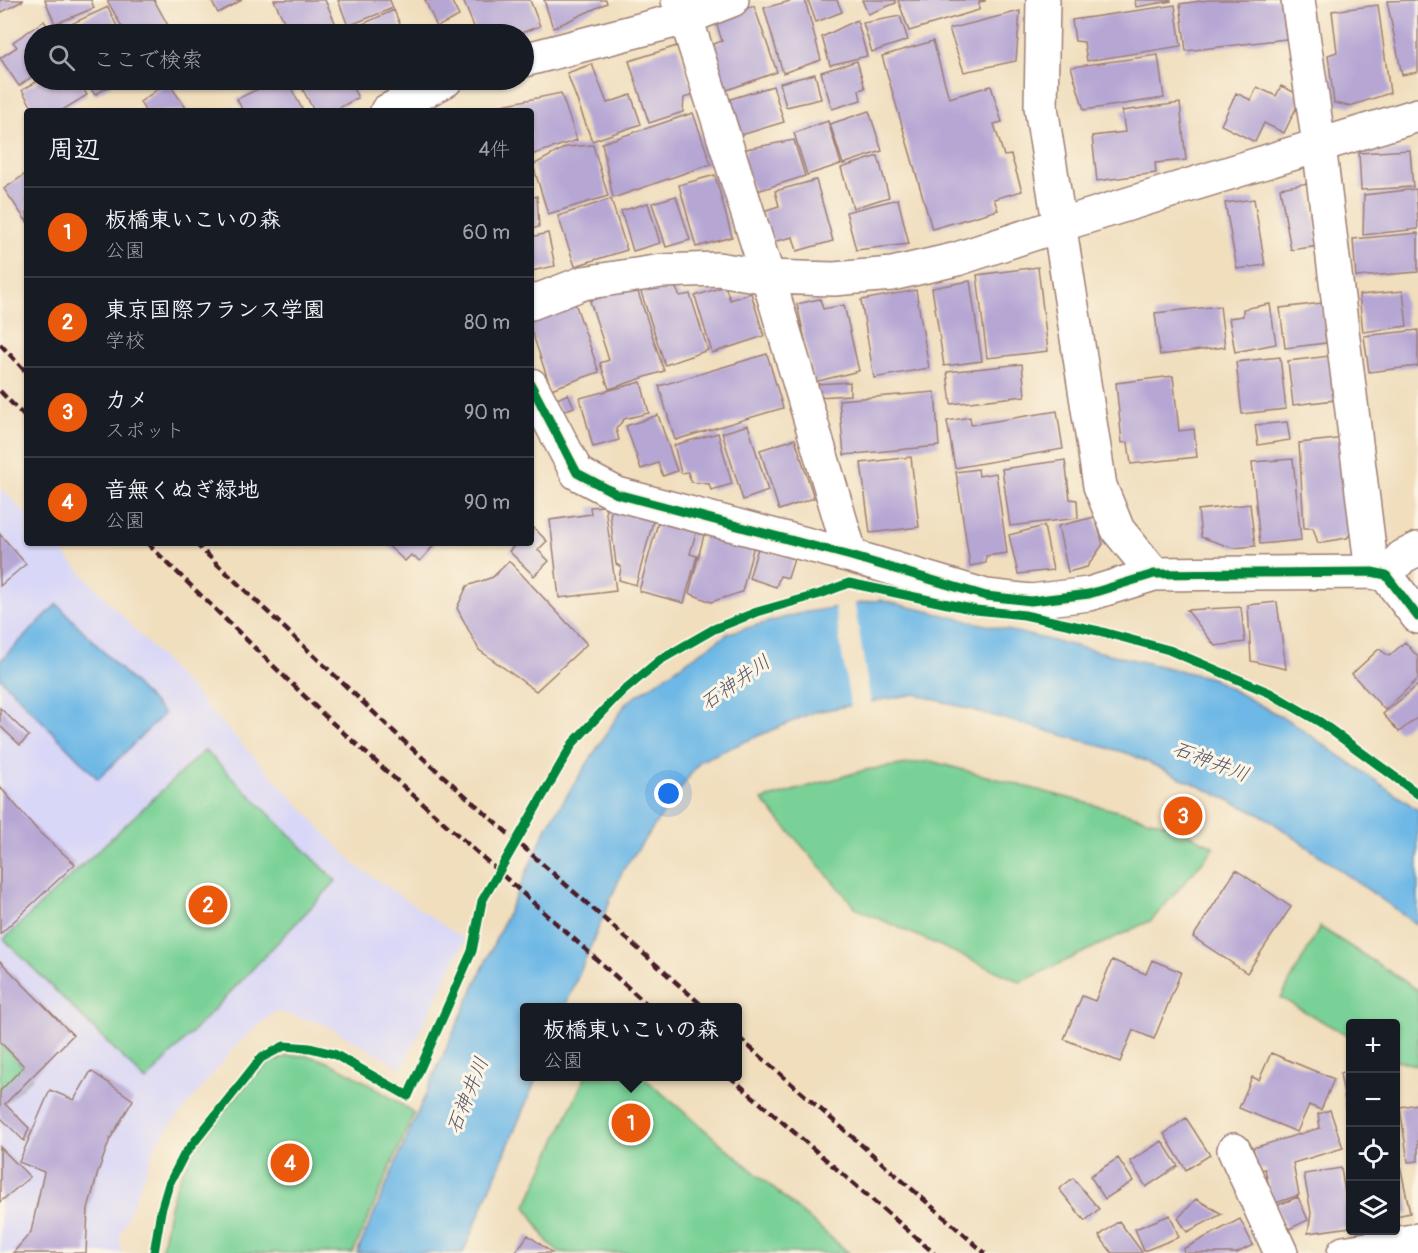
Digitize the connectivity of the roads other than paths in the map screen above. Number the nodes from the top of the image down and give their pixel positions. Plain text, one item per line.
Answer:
1 (732, 0) edge
2 (1043, 0) edge
3 (1298, 0) edge
4 (682, 9) edge
5 (534, 57) edge
6 (427, 90) edge
7 (394, 108) edge
8 (1418, 115) edge
9 (1319, 145) junction
10 (1060, 225) junction
11 (768, 277) junction
12 (534, 302) edge
13 (534, 391) edge
14 (1418, 549) edge
15 (851, 556) junction
16 (1379, 573) junction
17 (1154, 574) junction
18 (1418, 616) edge
19 (1234, 1150) dead end
20 (1418, 1240) edge
21 (1281, 1253) edge
22 (1344, 1253) edge

1 - 4 street
2 - 10 street
3 - 9 street
4 - 5 street
4 - 11 street
6 - 7 street
8 - 9 street
9 - 10 street
9 - 16 street
10 - 11 street
10 - 17 street
11 - 12 street
11 - 15 street
13 - 15 street
14 - 16 street
15 - 17 street
16 - 17 street
16 - 18 street
19 - 21 street
20 - 22 street

